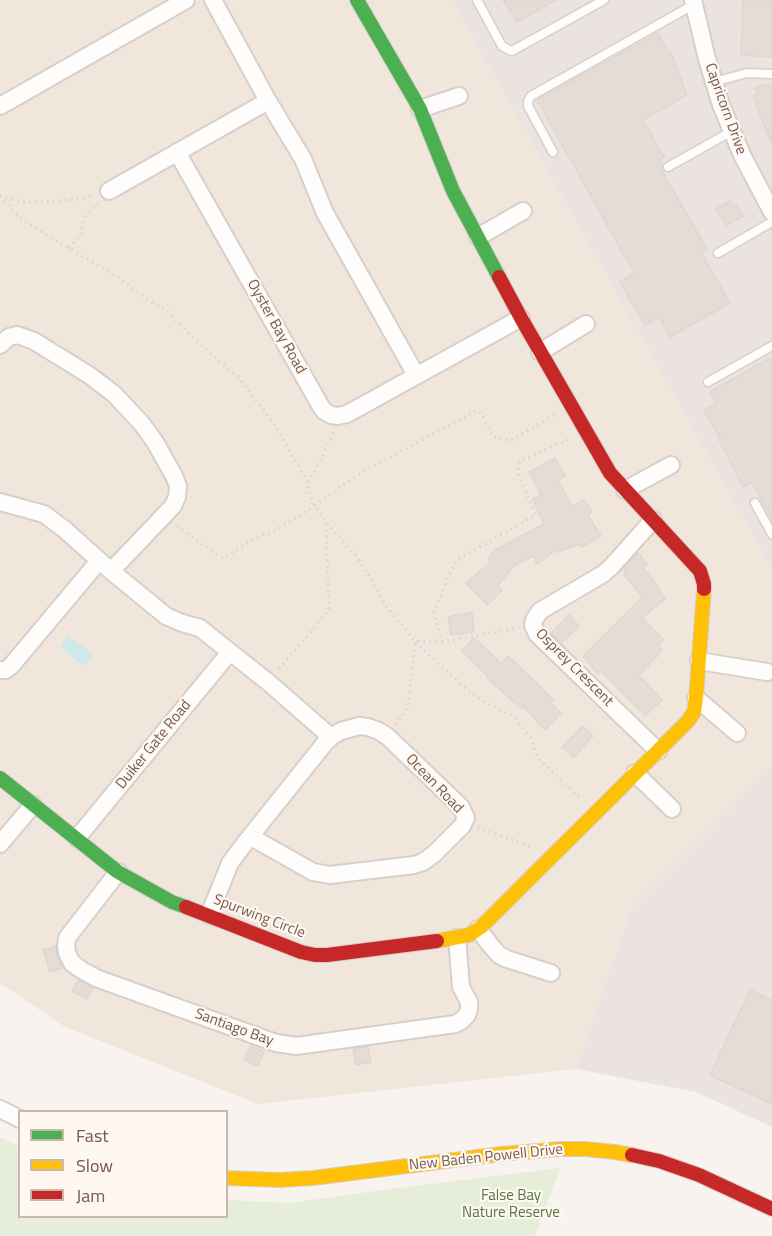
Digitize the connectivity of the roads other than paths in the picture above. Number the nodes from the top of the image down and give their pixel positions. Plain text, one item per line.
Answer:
1 (186, 0) edge
2 (213, 0) edge
3 (357, 0) edge
4 (477, 0) edge
5 (604, 0) edge
6 (693, 3) edge
7 (772, 74) edge
8 (714, 82) junction
9 (459, 96) dead end
10 (268, 101) junction
11 (0, 106) edge
12 (420, 109) junction
13 (732, 131) junction
14 (177, 152) junction
15 (553, 152) dead end
16 (668, 166) dead end
17 (109, 191) road end
18 (523, 211) dead end
19 (772, 212) edge
20 (772, 222) edge
21 (478, 237) junction
22 (718, 253) dead end
23 (521, 318) junction
24 (586, 324) dead end
25 (0, 345) edge
26 (772, 346) edge
27 (540, 352) junction
28 (416, 375) junction
29 (708, 381) dead end
30 (671, 465) dead end
31 (625, 490) junction
32 (0, 502) edge
33 (755, 503) dead end
34 (653, 520) junction
35 (772, 534) edge
36 (105, 566) junction
37 (230, 652) junction
38 (699, 661) junction
39 (0, 670) edge
40 (767, 672) dead end
41 (696, 698) junction
42 (737, 733) dead end
43 (331, 736) junction
44 (658, 751) junction
45 (635, 773) junction
46 (0, 778) edge
47 (33, 805) junction
48 (672, 809) dead end
49 (251, 837) junction
50 (77, 838) junction
51 (0, 844) edge
52 (118, 872) junction
53 (209, 915) junction
54 (478, 928) junction
55 (457, 938) junction
56 (551, 973) dead end
57 (0, 1109) edge
58 (18, 1118) edge
59 (228, 1178) edge
60 (772, 1209) edge

1 - 11 street
2 - 10 street
3 - 12 street
4 - 5 lane
6 - 8 street, Capricorn Drive
6 - 15 lane
7 - 8 lane
8 - 13 street, Capricorn Drive
9 - 12 street
10 - 14 street
10 - 28 street
12 - 21 street
13 - 16 lane
13 - 19 street, Capricorn Drive
14 - 17 street
14 - 28 street, Oyster Bay Road
18 - 21 street
20 - 22 lane
21 - 23 street
23 - 27 street
23 - 28 street
24 - 27 street
25 - 36 street
26 - 29 lane
27 - 31 street
30 - 31 street
31 - 34 street
32 - 36 street
33 - 35 lane
34 - 38 street, Spurwing Circle
34 - 44 street, Osprey Crescent
36 - 37 street
36 - 39 street
37 - 43 street
37 - 50 street, Duiker Gate Road
38 - 40 street
38 - 41 street, Spurwing Circle
41 - 42 street
41 - 44 street, Spurwing Circle
43 - 49 street
43 - 49 street, Ocean Road
44 - 45 street, Spurwing Circle
45 - 48 street
45 - 54 street, Spurwing Circle
46 - 47 street, Spurwing Circle
47 - 50 street, Spurwing Circle
47 - 51 street
49 - 53 street
50 - 52 street, Spurwing Circle
52 - 53 street, Spurwing Circle
52 - 55 street, Santiago Bay
53 - 55 street, Spurwing Circle
54 - 55 street, Spurwing Circle
54 - 56 street
57 - 58 street
59 - 60 street, New Baden Powell Drive

